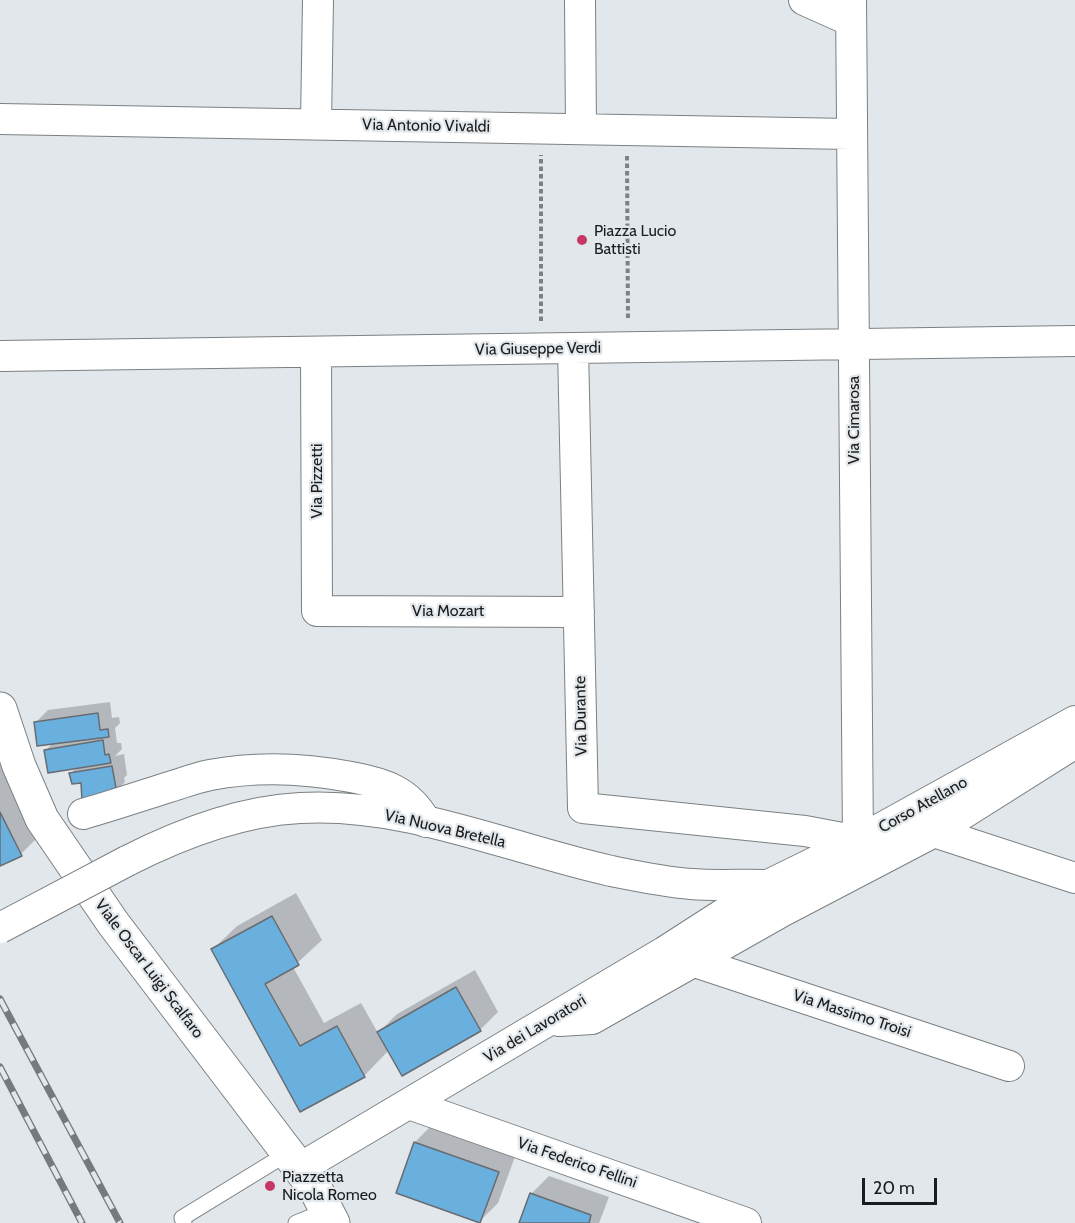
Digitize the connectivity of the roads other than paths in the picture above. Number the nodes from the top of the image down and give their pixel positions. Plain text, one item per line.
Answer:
1 (318, 0) edge
2 (580, 0) edge
3 (804, 0) edge
4 (851, 10) edge
5 (0, 119) edge
6 (315, 124) junction
7 (581, 129) junction
8 (852, 134) junction
9 (1075, 341) edge
10 (854, 344) junction
11 (573, 348) junction
12 (316, 352) junction
13 (0, 356) edge
14 (317, 611) joint
15 (579, 612) junction
16 (0, 709) edge
17 (1075, 722) edge
18 (1075, 743) edge
19 (83, 814) dead end
20 (426, 822) junction
21 (934, 832) junction
22 (858, 841) junction
23 (1075, 878) edge
24 (768, 885) junction
25 (0, 928) edge
26 (696, 962) junction
27 (548, 1021) junction
28 (1009, 1066) dead end
29 (409, 1104) junction
30 (294, 1161) junction
31 (331, 1217) edge
32 (184, 1223) edge
33 (296, 1223) edge
34 (746, 1223) edge

1 - 6 street
2 - 7 street
3 - 4 street
4 - 8 street, Via Cimarosa
5 - 6 street, Via Antonio Vivaldi
6 - 7 street, Via Antonio Vivaldi
7 - 8 street, Via Antonio Vivaldi
8 - 10 street, Via Cimarosa
9 - 10 street, Via Giuseppe Verdi
10 - 11 street, Via Giuseppe Verdi
10 - 22 street, Via Cimarosa
11 - 12 street, Via Giuseppe Verdi
11 - 15 street, Via Durante
12 - 13 street, Via Giuseppe Verdi
12 - 14 street, Via Pizzetti
14 - 15 street, Via Mozart
15 - 22 street, Via Durante
16 - 30 street, Viale Oscar Luigi Scalfaro
17 - 22 street, Corso Atellano
18 - 21 street
19 - 20 street
20 - 24 street, Via Nuova Bretella
20 - 25 street, Via Nuova Bretella, bridge
21 - 23 street
21 - 26 street
22 - 24 street, Corso Atellano
24 - 27 street, Via dei Lavoratori
26 - 27 street
26 - 28 street, Via Massimo Troisi
27 - 29 street, Via dei Lavoratori
29 - 30 street, Via dei Lavoratori
29 - 34 street, Via Federico Fellini
30 - 31 street, Viale Oscar Luigi Scalfaro
30 - 32 lane
31 - 33 lane

